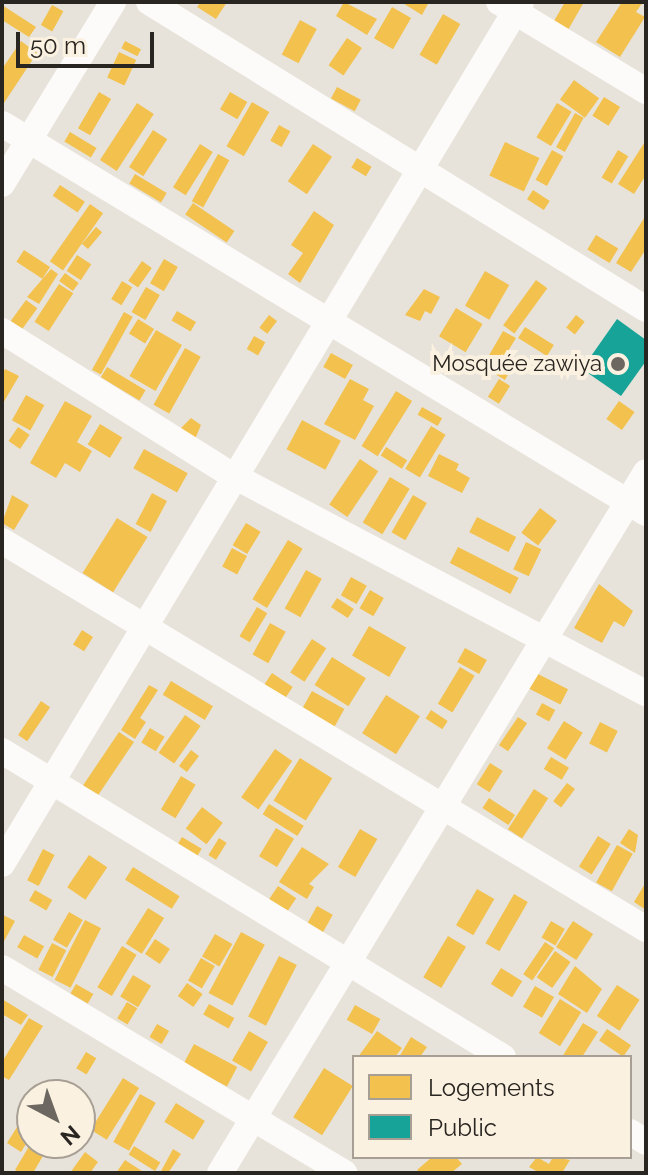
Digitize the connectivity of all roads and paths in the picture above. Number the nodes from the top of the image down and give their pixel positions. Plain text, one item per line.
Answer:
1 (113, 2) edge
2 (149, 2) edge
3 (512, 5) edge
4 (646, 91) edge
5 (2, 124) edge
6 (29, 140) junction
7 (420, 169) junction
8 (2, 184) edge
9 (646, 309) edge
10 (328, 321) junction
11 (2, 331) edge
12 (646, 472) edge
13 (232, 475) junction
14 (637, 507) edge
15 (2, 541) edge
16 (144, 627) junction
17 (542, 636) junction
18 (646, 693) edge
19 (2, 751) edge
20 (52, 781) junction
21 (440, 807) junction
22 (2, 864) edge
23 (646, 929) edge
24 (346, 963) junction
25 (2, 968) edge
26 (500, 1055) edge
27 (253, 1119) junction
28 (220, 1173) edge
29 (344, 1173) edge

1 - 6 street
2 - 7 street
3 - 4 street
3 - 7 street
5 - 6 street
6 - 8 street
6 - 10 street
7 - 9 street
7 - 10 street
10 - 13 street
10 - 14 street
11 - 13 street
12 - 14 street
13 - 16 street
13 - 17 street
14 - 17 street
15 - 16 street
16 - 20 street
16 - 21 street
17 - 18 street
17 - 21 street
19 - 20 street
20 - 22 street
20 - 24 street
21 - 23 street
21 - 24 street
24 - 26 street
24 - 27 street
25 - 27 street
27 - 28 street
27 - 29 street

